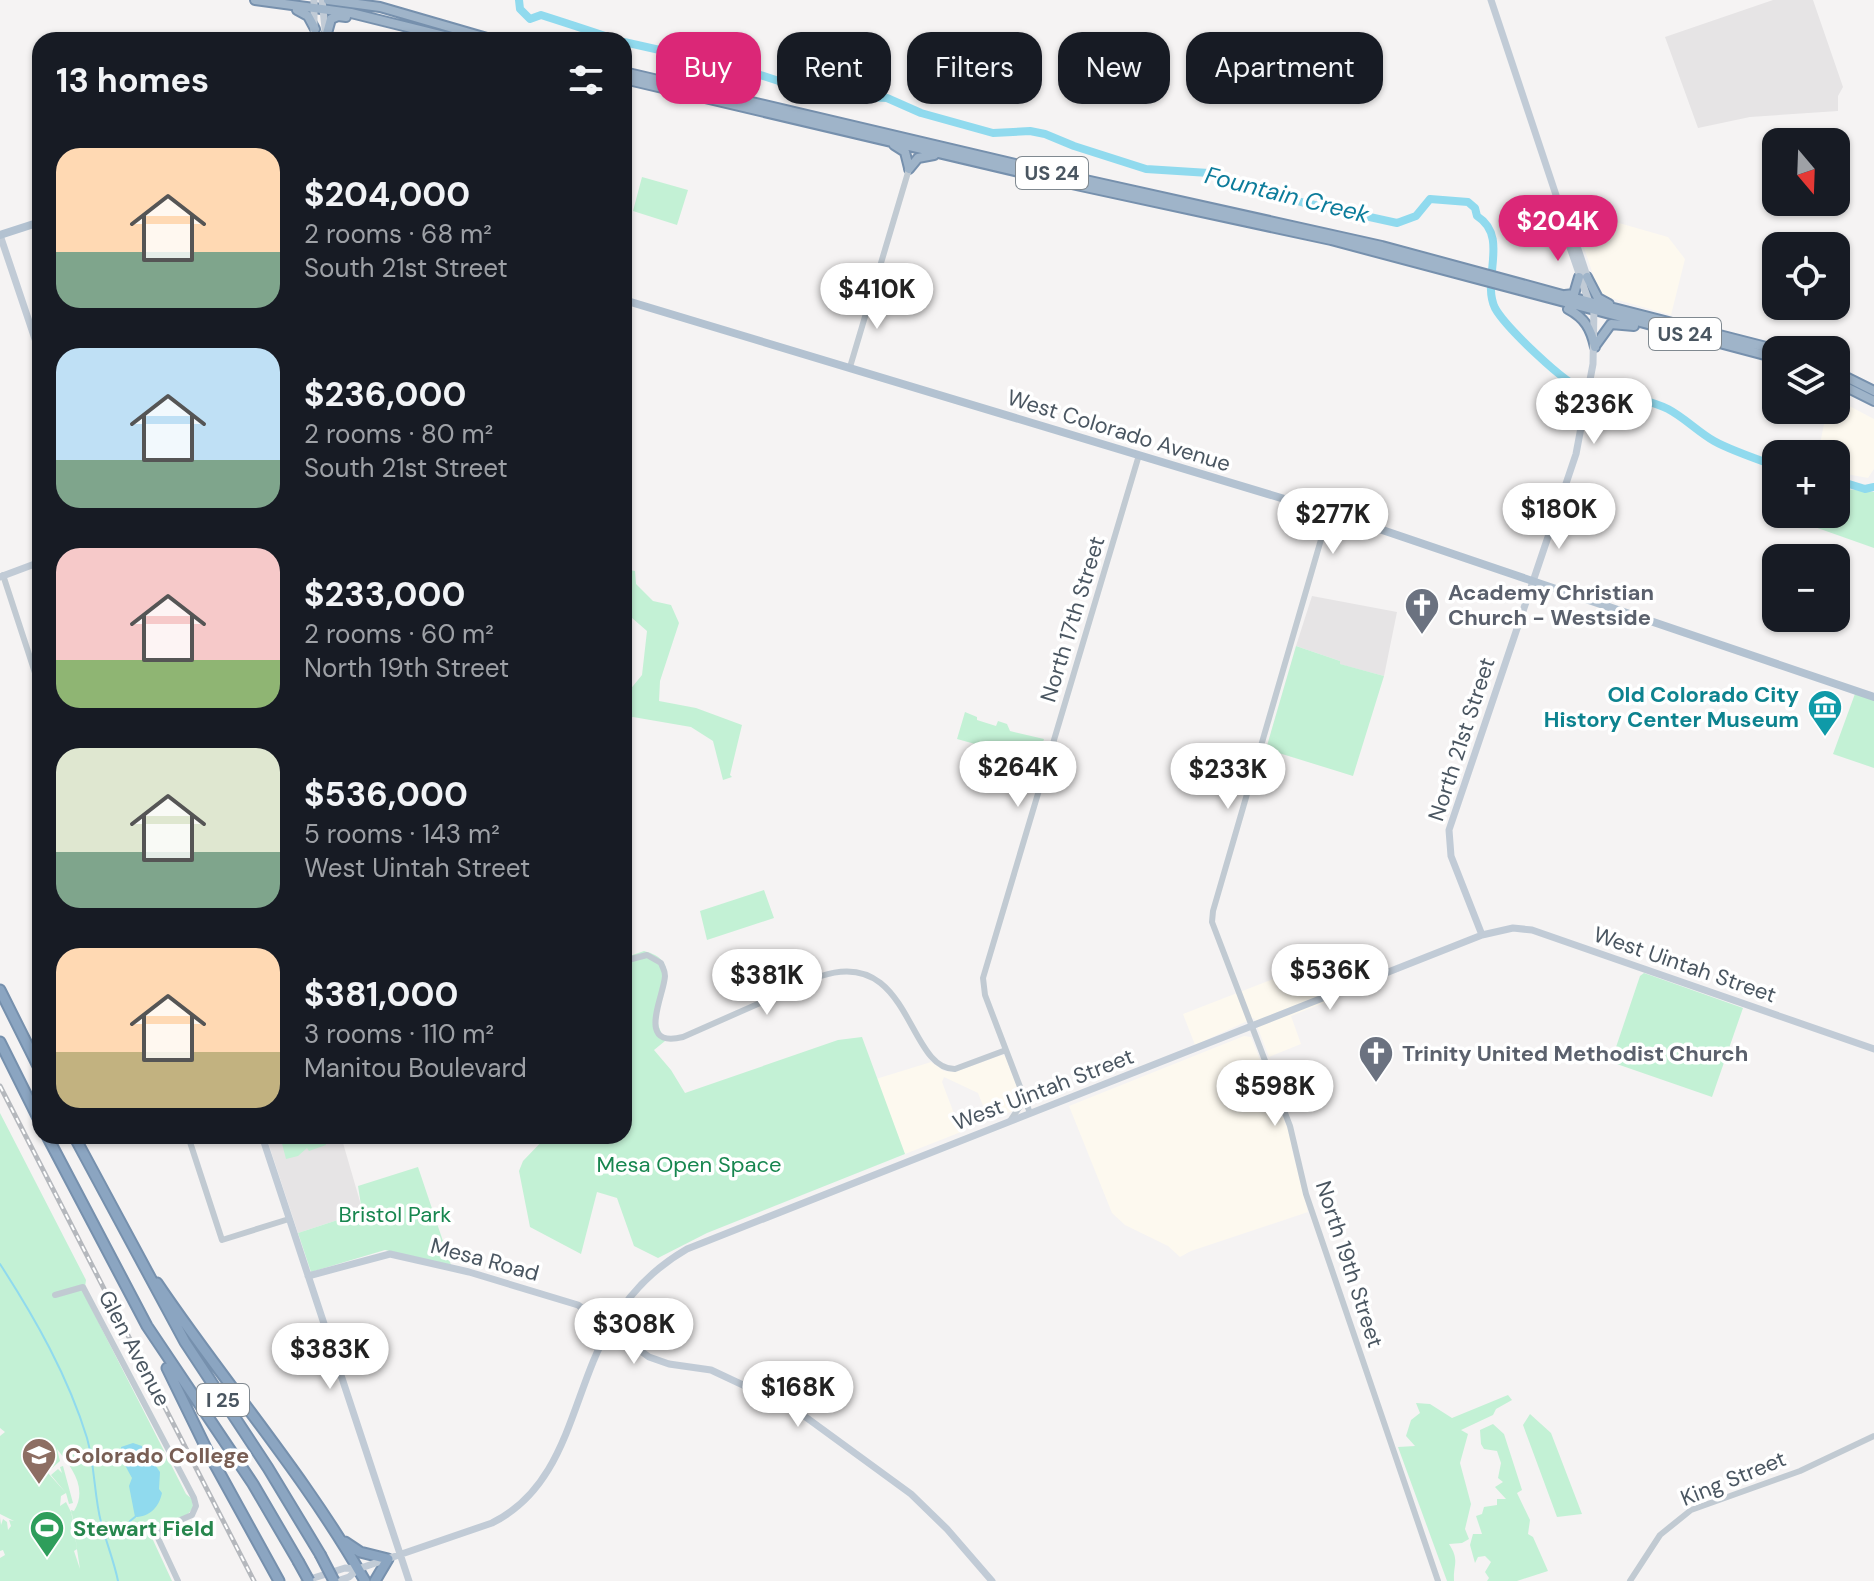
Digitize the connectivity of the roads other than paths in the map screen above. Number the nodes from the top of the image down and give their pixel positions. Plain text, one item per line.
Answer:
1 (255, 0) edge
2 (357, 0) edge
3 (1491, 0) edge
4 (273, 3) junction
5 (320, 4) edge
6 (375, 6) junction
7 (400, 14) junction
8 (390, 21) junction
9 (315, 29) junction
10 (315, 32) edge
11 (326, 32) edge
12 (328, 32) edge
13 (431, 32) edge
14 (465, 32) edge
15 (632, 74) edge
16 (632, 81) edge
17 (870, 137) junction
18 (963, 159) junction
19 (909, 169) junction
20 (32, 225) edge
21 (0, 235) edge
22 (1480, 276) junction
23 (1583, 277) junction
24 (1507, 284) junction
25 (1559, 294) junction
26 (1546, 299) junction
27 (632, 302) edge
28 (1592, 306) junction
29 (1640, 315) junction
30 (1653, 326) junction
31 (32, 332) edge
32 (1762, 346) edge
33 (1595, 347) junction
34 (1762, 354) edge
35 (850, 367) junction
36 (1850, 379) edge
37 (1850, 389) edge
38 (1874, 391) edge
39 (1874, 401) edge
40 (1139, 455) junction
41 (1329, 512) junction
42 (32, 565) edge
43 (1, 575) edge
44 (1533, 580) junction
45 (32, 665) edge
46 (1874, 697) edge
47 (1482, 935) junction
48 (632, 959) edge
49 (0, 990) edge
50 (1251, 1026) junction
51 (0, 1042) edge
52 (1874, 1049) edge
53 (1006, 1050) junction
54 (32, 1054) edge
55 (1025, 1099) junction
56 (32, 1106) edge
57 (1030, 1113) junction
58 (1010, 1121) junction
59 (51, 1144) edge
60 (78, 1144) edge
61 (191, 1144) edge
62 (265, 1144) edge
63 (289, 1219) junction
64 (131, 1243) junction
65 (308, 1276) junction
66 (55, 1295) dead end
67 (147, 1326) junction
68 (609, 1327) junction
69 (1874, 1436) edge
70 (342, 1539) junction
71 (400, 1554) junction
72 (388, 1559) junction
73 (358, 1569) junction
74 (275, 1578) edge
75 (178, 1581) edge
76 (306, 1581) edge
77 (336, 1581) edge
78 (365, 1581) edge
79 (375, 1581) edge
80 (409, 1581) edge
81 (992, 1581) edge
82 (1438, 1581) edge
83 (1630, 1581) edge

1 - 4 highway
2 - 6 highway
3 - 23 main road, North 21st Street
4 - 5 highway
4 - 9 highway
5 - 6 highway
5 - 7 highway
5 - 8 highway
5 - 9 main road
5 - 11 main road
6 - 7 highway
7 - 14 highway
8 - 12 highway
8 - 13 highway
9 - 10 main road
15 - 22 highway, US 24
16 - 17 highway, US 24
17 - 18 highway, US 24
17 - 19 highway
18 - 19 highway
18 - 22 highway, US 24
19 - 35 street
20 - 21 main road
21 - 31 main road
22 - 24 highway, US 24
23 - 25 highway
23 - 28 main road, North 21st Street
23 - 29 highway
24 - 25 highway, US 24
24 - 26 highway, US 24
25 - 28 highway, US 24
26 - 28 highway, US 24
26 - 33 highway
27 - 35 main road, West Colorado Avenue
28 - 29 highway, US 24
28 - 30 highway, US 24
28 - 33 main road, North 21st Street
29 - 32 highway, US 24
30 - 33 highway
30 - 34 highway, US 24
33 - 44 main road, North 21st Street
35 - 40 main road, West Colorado Avenue
36 - 38 highway
37 - 39 highway
40 - 41 main road, West Colorado Avenue
40 - 53 street, North 17th Street
41 - 44 main road, West Colorado Avenue
41 - 50 street, North 19th Street
42 - 43 main road
43 - 45 street
44 - 46 main road, West Colorado Avenue
44 - 47 main road, North 21st Street
47 - 50 main road, West Uintah Street
47 - 52 main road, West Uintah Street
48 - 53 street
49 - 54 highway
50 - 57 main road, West Uintah Street
50 - 82 street, North 19th Street
51 - 56 highway
53 - 55 street, North 17th Street
55 - 57 street, North 17th Street
55 - 58 street
57 - 58 main road, West Uintah Street
58 - 68 main road, West Uintah Street
59 - 67 highway, I 25
60 - 64 highway, I 25
61 - 63 street
62 - 63 main road
63 - 65 main road
64 - 70 highway
64 - 77 highway, I 25, bridge
65 - 68 main road, Mesa Road
65 - 71 main road
66 - 75 street, Glen Avenue
67 - 74 highway
67 - 76 highway, I 25, bridge
68 - 71 main road, West Uintah Street
68 - 81 main road, Mesa Road
69 - 83 street, King Street
70 - 72 highway
70 - 73 highway
71 - 72 main road, West Uintah Street
71 - 80 main road
72 - 73 main road, West Uintah Street
72 - 79 highway
73 - 76 main road, West Uintah Street
73 - 77 main road, West Uintah Street
73 - 78 highway

